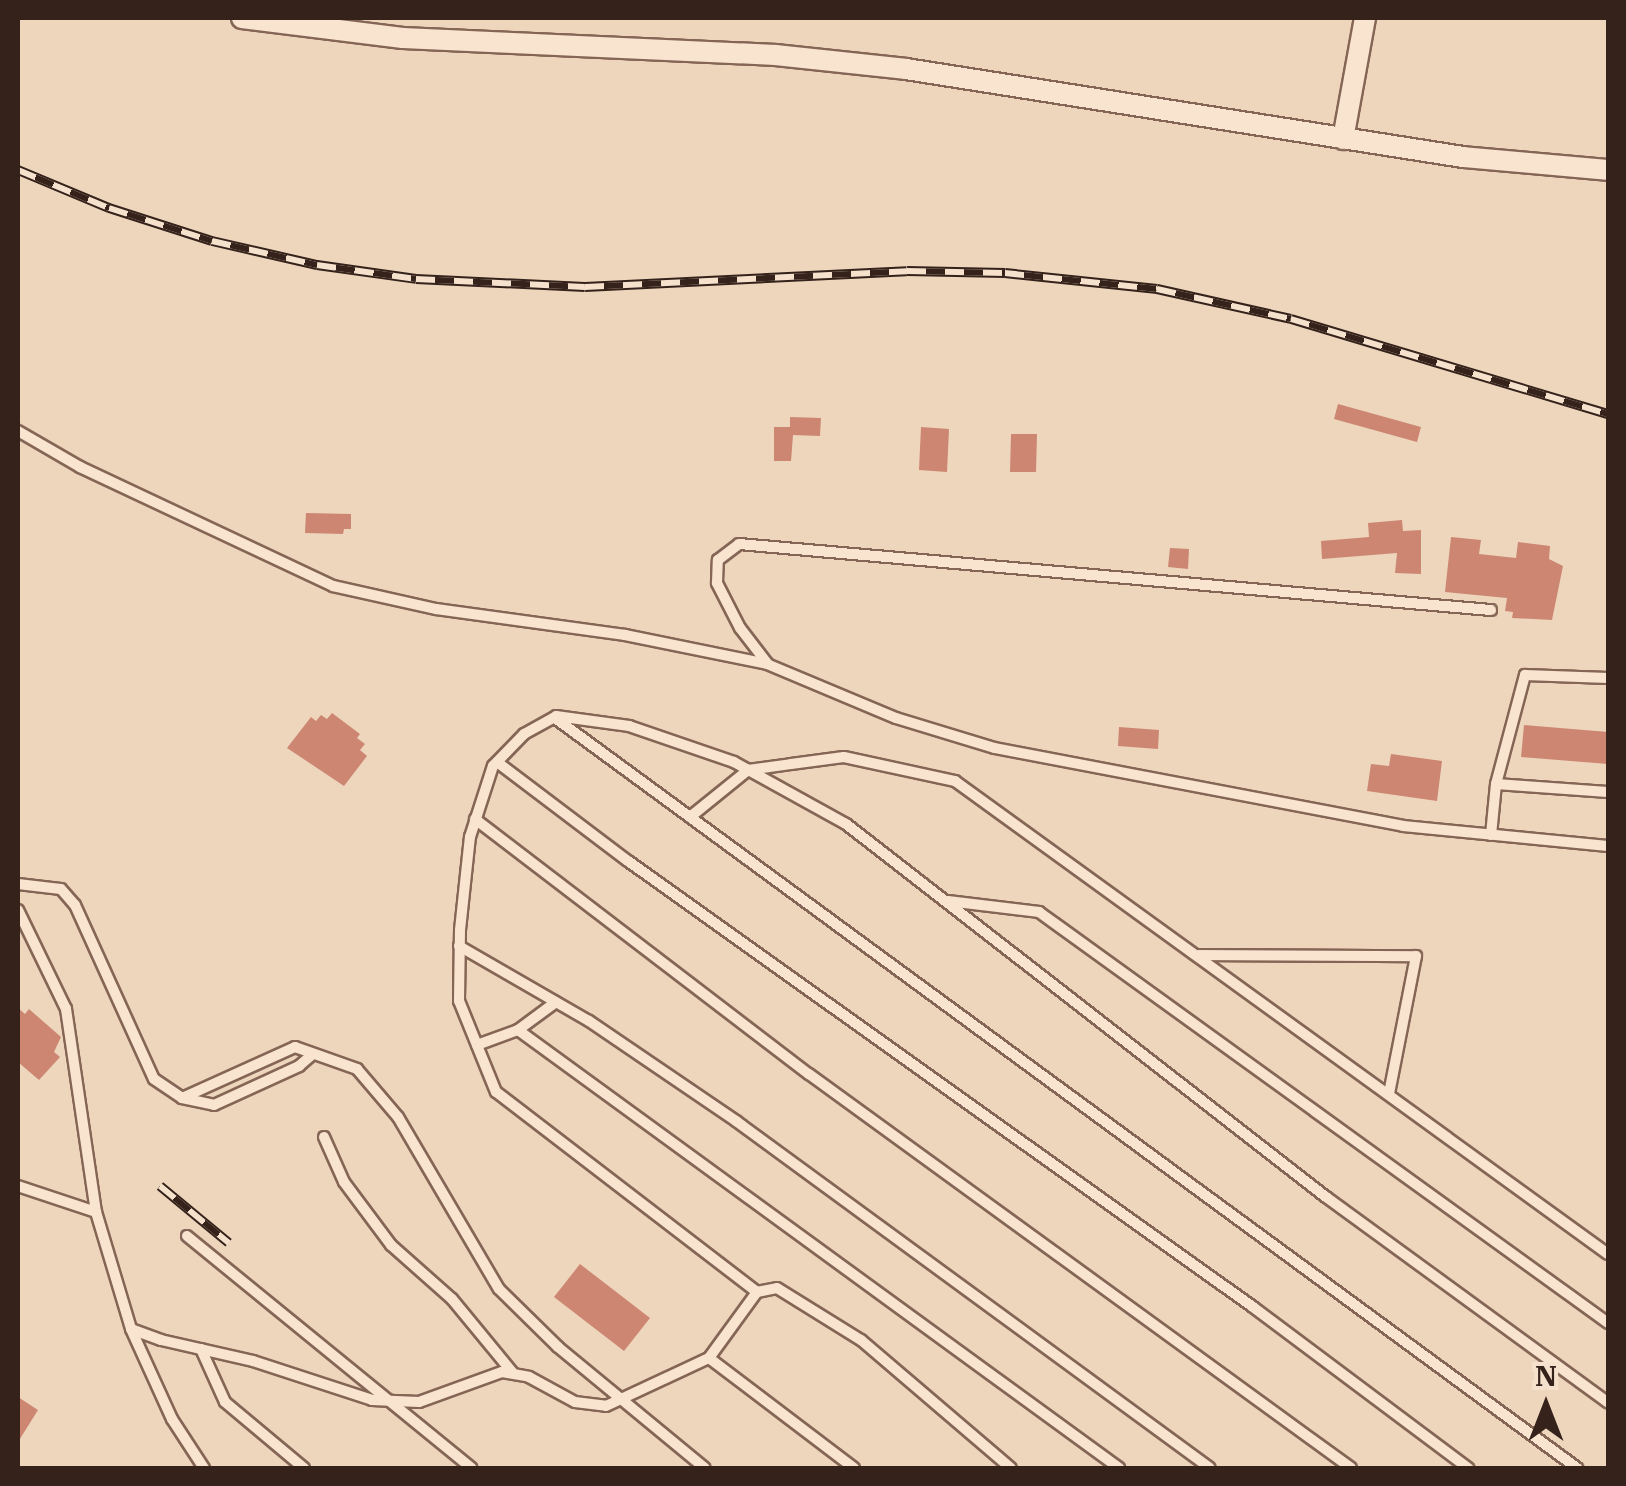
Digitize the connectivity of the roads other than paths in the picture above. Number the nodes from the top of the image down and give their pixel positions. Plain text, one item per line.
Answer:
1 (242, 18) edge
2 (1365, 18) edge
3 (1344, 140) junction
4 (1608, 170) edge
5 (18, 431) edge
6 (1491, 610) dead end
7 (767, 664) junction
8 (1608, 678) edge
9 (554, 718) junction
10 (497, 762) junction
11 (748, 770) junction
12 (1496, 784) junction
13 (1608, 792) edge
14 (690, 817) junction
15 (476, 819) junction
16 (1491, 836) junction
17 (1608, 846) edge
18 (18, 884) edge
19 (944, 900) junction
20 (18, 910) edge
21 (460, 946) junction
22 (1198, 956) junction
23 (556, 1002) junction
24 (518, 1030) junction
25 (477, 1045) junction
26 (312, 1054) junction
27 (1389, 1094) junction
28 (182, 1098) junction
29 (324, 1138) dead end
30 (18, 1186) edge
31 (96, 1212) junction
32 (186, 1236) dead end
33 (1608, 1254) edge
34 (757, 1292) junction
35 (1608, 1324) edge
36 (132, 1330) junction
37 (200, 1349) junction
38 (709, 1358) junction
39 (514, 1373) junction
40 (621, 1399) junction
41 (384, 1400) junction
42 (1608, 1403) edge
43 (204, 1468) edge
44 (304, 1468) edge
45 (471, 1468) edge
46 (705, 1468) edge
47 (854, 1468) edge
48 (1010, 1468) edge
49 (1119, 1468) edge
50 (1210, 1468) edge
51 (1351, 1468) edge
52 (1468, 1468) edge
53 (1577, 1468) edge

1 - 3 street
2 - 3 street
3 - 4 street
5 - 7 lane
6 - 7 lane
7 - 16 lane
8 - 12 lane
9 - 10 lane
9 - 11 lane
9 - 14 lane
10 - 15 lane
10 - 52 lane
11 - 14 lane
11 - 19 lane
11 - 22 lane
12 - 13 lane
12 - 16 lane
14 - 53 lane
15 - 21 lane
15 - 51 lane
16 - 17 lane
18 - 28 lane
19 - 35 lane
19 - 42 lane
20 - 31 lane
21 - 23 lane
21 - 25 lane
22 - 27 lane
22 - 27 lane
23 - 24 lane
23 - 50 lane
24 - 25 lane
24 - 49 lane
25 - 34 lane
26 - 28 lane
26 - 28 lane
26 - 40 lane
27 - 33 lane
29 - 39 lane
30 - 31 lane
31 - 36 lane
32 - 41 lane
34 - 38 lane
34 - 48 lane
36 - 37 lane
36 - 43 lane
37 - 41 lane
37 - 44 lane
38 - 40 lane
38 - 47 lane
39 - 40 lane
39 - 41 lane
40 - 46 lane
41 - 45 lane

